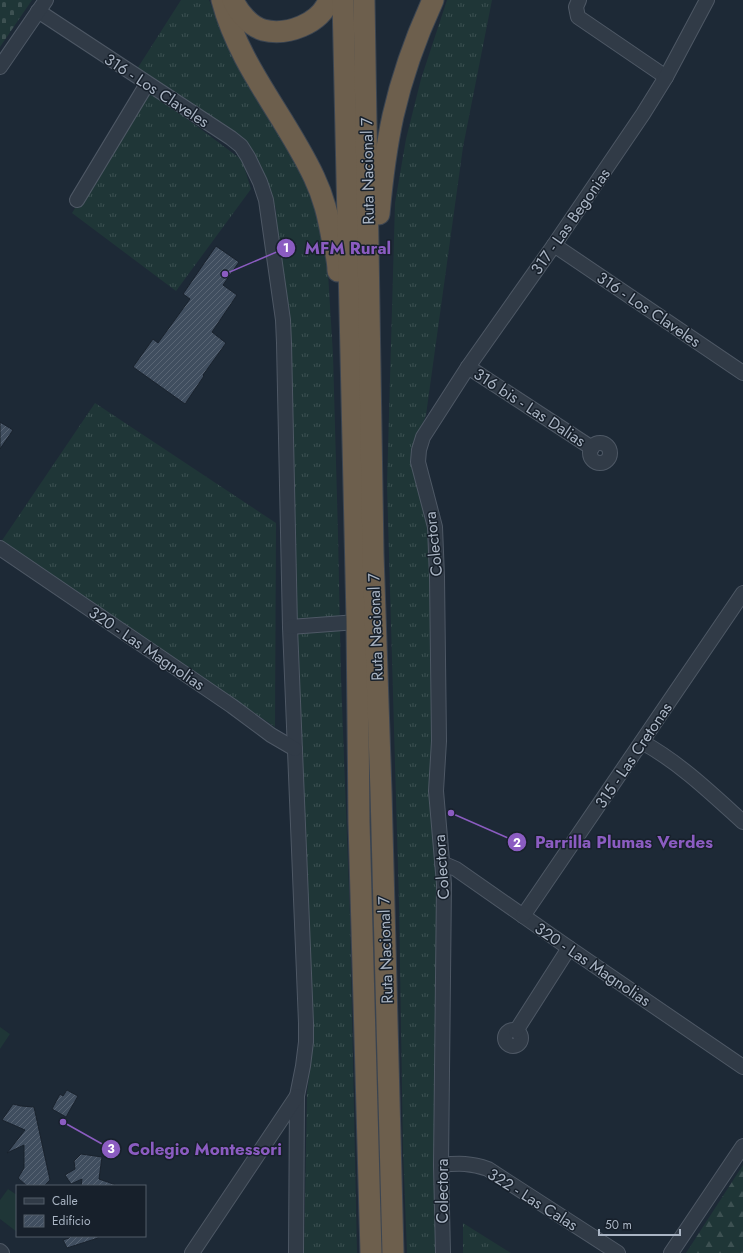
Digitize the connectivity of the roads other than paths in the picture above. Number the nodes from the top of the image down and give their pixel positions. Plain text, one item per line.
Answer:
1 (222, 0) edge
2 (233, 0) edge
3 (329, 0) edge
4 (343, 0) edge
5 (364, 0) edge
6 (433, 0) edge
7 (580, 0) edge
8 (707, 0) edge
9 (42, 6) edge
10 (0, 67) edge
11 (666, 77) junction
12 (147, 84) junction
13 (77, 200) dead end
14 (554, 244) junction
15 (370, 314) junction
16 (350, 352) junction
17 (468, 367) junction
18 (743, 373) edge
19 (423, 437) joint
20 (592, 448) dead end
21 (0, 548) edge
22 (743, 593) edge
23 (357, 622) junction
24 (290, 627) junction
25 (642, 742) junction
26 (295, 749) junction
27 (743, 822) edge
28 (442, 863) junction
29 (524, 916) junction
30 (569, 948) junction
31 (516, 1031) dead end
32 (743, 1067) edge
33 (297, 1096) junction
34 (743, 1146) edge
35 (442, 1165) junction
36 (192, 1253) edge
37 (296, 1253) edge
38 (371, 1253) edge
39 (393, 1253) edge
40 (443, 1253) edge
41 (618, 1253) edge
42 (671, 1253) edge

1 - 16 highway
2 - 3 highway
4 - 16 highway, Ruta Nacional 7
5 - 15 highway, Ruta Nacional 7
6 - 15 highway
7 - 11 street
8 - 11 street, 317 - Las Begonias
9 - 10 street
9 - 12 street, 316 - Los Claveles
11 - 14 street, 317 - Las Begonias
12 - 13 street
12 - 24 street, 316 - Los Claveles
14 - 17 street, 317 - Las Begonias
14 - 18 street, 316 - Los Claveles
15 - 39 highway, Ruta Nacional 7
16 - 23 highway, Ruta Nacional 7
17 - 19 street, 317 - Las Begonias
17 - 20 street, 316 bis - Las Dalias
19 - 28 street, Colectora
21 - 26 street, 320 - Las Magnolias
22 - 25 street, 315 - Las Cretonas
23 - 24 street
23 - 38 highway, Ruta Nacional 7
24 - 26 street
25 - 27 street
25 - 29 street, 315 - Las Cretonas
26 - 33 street
28 - 29 street, 320 - Las Magnolias
28 - 35 street, Colectora
29 - 30 street, 320 - Las Magnolias
30 - 31 street
30 - 32 street, 320 - Las Magnolias
33 - 36 street
33 - 37 street
34 - 42 street
35 - 40 street, Colectora
35 - 41 street, 322 - Las Calas

